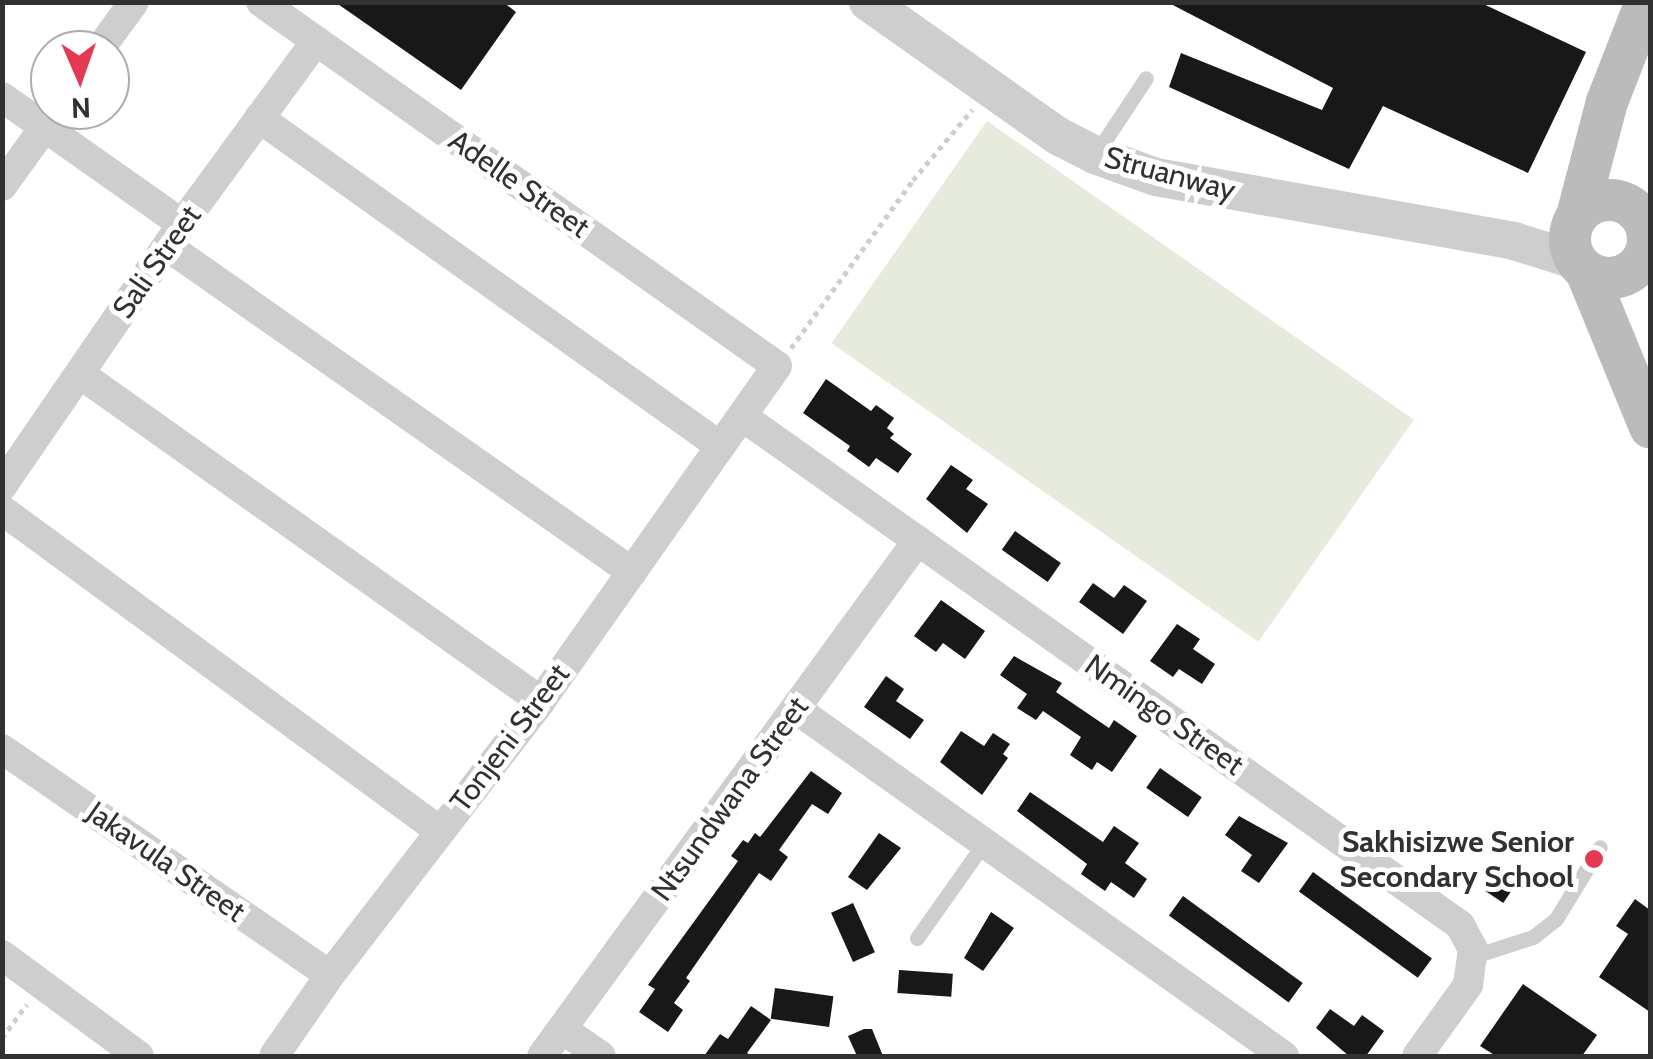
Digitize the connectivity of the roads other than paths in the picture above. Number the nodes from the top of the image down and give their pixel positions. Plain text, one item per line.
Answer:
1 (134, 2) edge
2 (261, 2) edge
3 (868, 2) edge
4 (1644, 10) edge
5 (114, 30) edge
6 (316, 41) junction
7 (1146, 78) dead end
8 (2, 97) edge
9 (30, 109) edge
10 (259, 118) junction
11 (42, 130) edge
12 (63, 130) edge
13 (1095, 155) junction
14 (2, 186) edge
15 (1626, 204) junction
16 (174, 235) junction
17 (1577, 244) junction
18 (1635, 269) junction
19 (777, 366) joint
20 (80, 374) junction
21 (743, 417) junction
22 (1650, 417) edge
23 (1650, 427) edge
24 (720, 446) junction
25 (2, 486) edge
26 (2, 510) edge
27 (918, 540) junction
28 (632, 572) junction
29 (541, 702) junction
30 (796, 709) junction
31 (2, 749) edge
32 (440, 830) junction
33 (984, 842) junction
34 (1600, 847) dead end
35 (917, 938) dead end
36 (2, 955) edge
37 (1474, 956) junction
38 (330, 975) junction
39 (562, 1029) junction
40 (139, 1056) edge
41 (274, 1056) edge
42 (542, 1056) edge
43 (601, 1056) edge
44 (1284, 1056) edge
45 (1417, 1056) edge

1 - 5 street
2 - 6 street, Adelle Street
3 - 13 street, Struanway
4 - 15 main road
4 - 17 main road
6 - 10 street, Sali Street
6 - 19 street, Adelle Street
7 - 13 lane
8 - 9 street
10 - 16 street, Sali Street
10 - 24 street
11 - 14 street
12 - 16 street
13 - 17 street, Struanway
15 - 17 main road
15 - 18 main road
16 - 20 street, Sali Street
16 - 28 street
17 - 18 main road
17 - 23 main road
18 - 22 main road
19 - 21 street, Tonjeni Street
20 - 25 street, Sali Street
20 - 29 street
21 - 24 street, Tonjeni Street
21 - 27 street, Nmingo Street
24 - 28 street, Tonjeni Street
26 - 32 street
27 - 30 street, Ntsundwana Street
27 - 37 street, Nmingo Street
28 - 29 street, Tonjeni Street
29 - 32 street, Tonjeni Street
30 - 33 street
30 - 39 street, Ntsundwana Street
31 - 38 street, Jakavula Street
32 - 38 street, Tonjeni Street
33 - 35 lane
33 - 44 street
34 - 37 lane
36 - 40 street
37 - 45 street
38 - 41 street, Tonjeni Street
39 - 42 street, Ntsundwana Street
39 - 43 street

